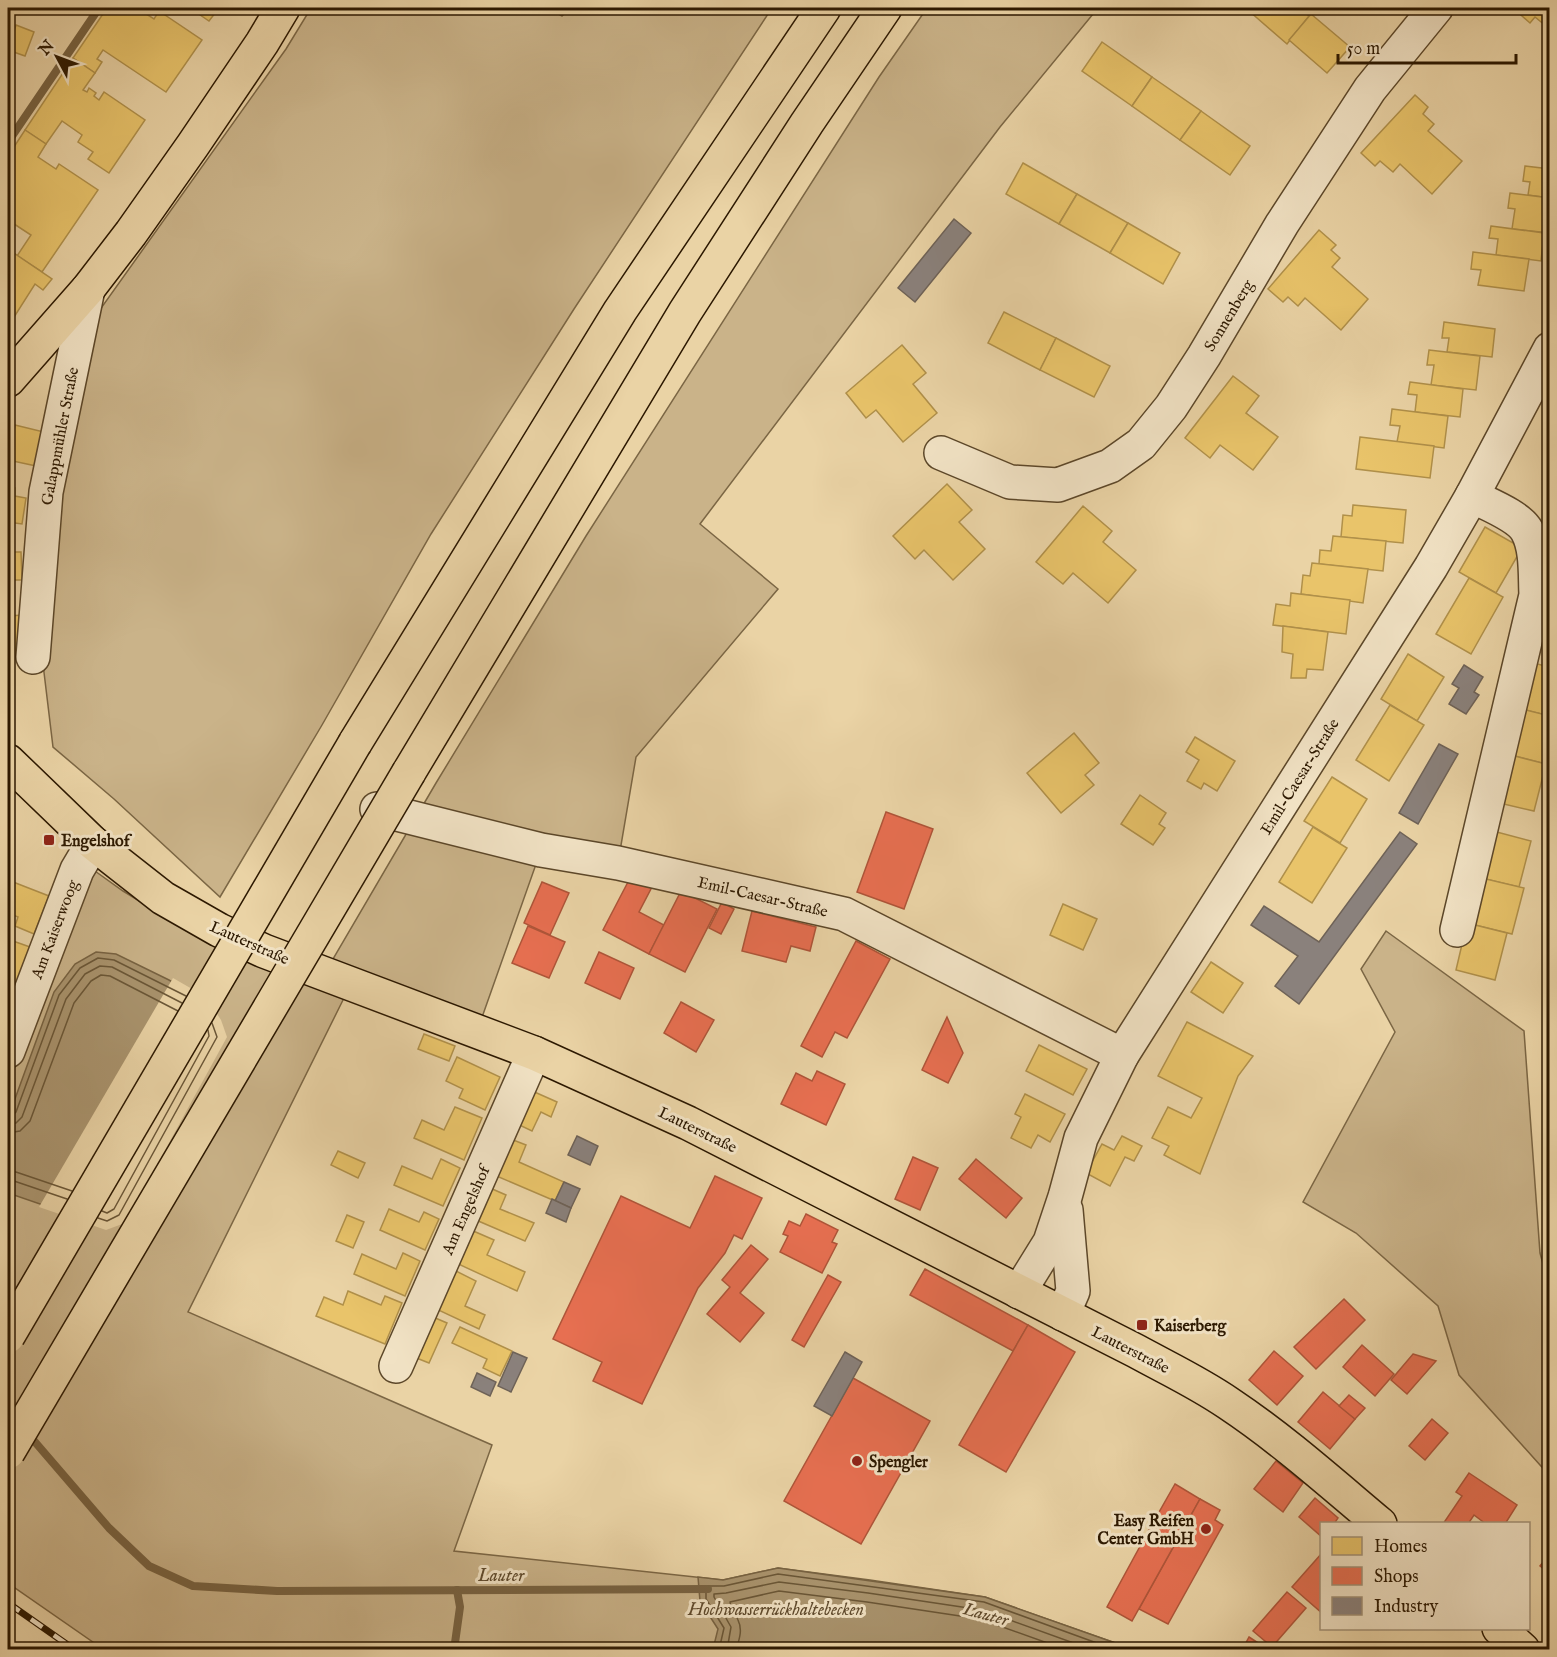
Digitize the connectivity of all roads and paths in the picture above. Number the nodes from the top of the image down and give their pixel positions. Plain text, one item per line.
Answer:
1 (283, 8) edge
2 (824, 8) edge
3 (885, 8) edge
4 (1436, 8) edge
5 (88, 289) junction
6 (1550, 349) edge
7 (8, 380) edge
8 (941, 453) dead end
9 (1473, 496) junction
10 (33, 657) dead end
11 (8, 761) edge
12 (377, 809) dead end
13 (93, 843) junction
14 (1457, 930) dead end
15 (8, 1051) edge
16 (534, 1053) junction
17 (1122, 1055) junction
18 (1065, 1197) junction
19 (1019, 1292) junction
20 (1063, 1314) junction
21 (8, 1336) edge
22 (396, 1366) dead end
23 (8, 1452) edge
24 (1378, 1522) edge
25 (1500, 1630) edge
26 (1523, 1650) edge

1 - 5 main road, Galappmühler Straße
2 - 21 main road, bridge
3 - 23 main road, bridge
4 - 8 street, Sonnenberg
5 - 7 main road, Galappmühler Straße
5 - 10 street, Galappmühler Straße
6 - 9 street, Emil-Caesar-Straße
9 - 14 street
9 - 17 street, Emil-Caesar-Straße
11 - 13 main road, Lauterstraße
12 - 17 street, Emil-Caesar-Straße
13 - 15 street, Am Kaiserwoog
13 - 16 main road, Lauterstraße
16 - 19 main road, Lauterstraße
16 - 22 street, Am Engelshof
17 - 18 street, Emil-Caesar-Straße
18 - 19 street, Emil-Caesar-Straße
18 - 20 street, Emil-Caesar-Straße
19 - 20 main road, Lauterstraße
20 - 24 main road, Lauterstraße
25 - 26 main road

